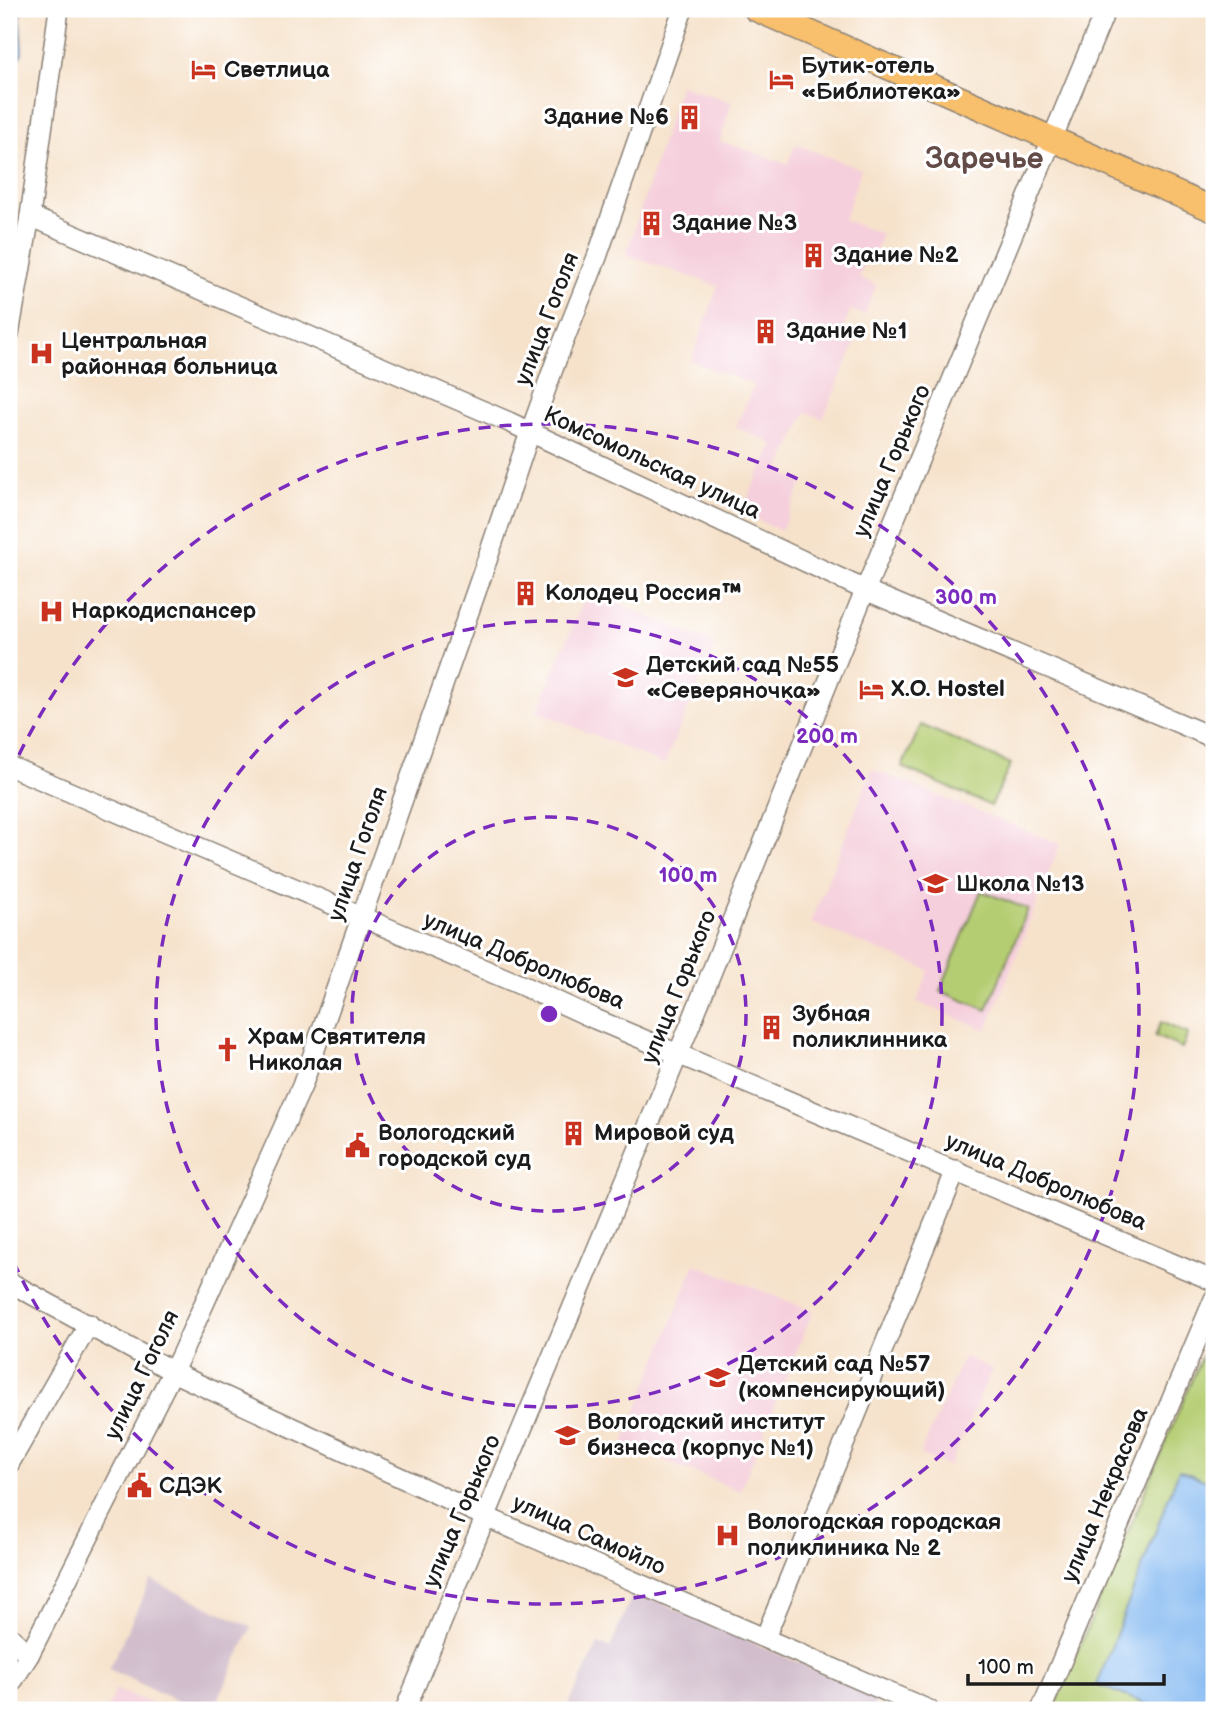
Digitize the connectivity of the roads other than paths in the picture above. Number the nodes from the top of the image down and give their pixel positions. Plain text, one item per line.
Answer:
1 (59, 9) edge
2 (683, 9) edge
3 (756, 9) edge
4 (1106, 9) edge
5 (1052, 138) junction
6 (1214, 210) edge
7 (30, 216) junction
8 (9, 334) edge
9 (531, 433) junction
10 (865, 590) junction
11 (1214, 738) edge
12 (9, 766) edge
13 (361, 916) junction
14 (678, 1054) junction
15 (956, 1170) junction
16 (1214, 1281) edge
17 (9, 1282) edge
18 (1214, 1299) edge
19 (89, 1324) junction
20 (172, 1372) junction
21 (9, 1464) edge
22 (486, 1517) junction
23 (9, 1636) edge
24 (765, 1638) junction
25 (29, 1655) junction
26 (9, 1687) edge
27 (405, 1710) edge
28 (929, 1710) edge
29 (1041, 1710) edge

1 - 7 street
2 - 9 street, улица Гоголя
3 - 5 main road
4 - 5 street, улица Горького
5 - 6 main road
5 - 10 street, улица Горького
7 - 8 street
7 - 9 street, Комсомольская улица
9 - 10 street, Комсомольская улица
9 - 13 street, улица Гоголя
10 - 11 street, Комсомольская улица
10 - 14 street, улица Горького
12 - 13 street, улица Добролюбова
13 - 14 street, улица Добролюбова
13 - 20 street, улица Гоголя
14 - 15 street, улица Добролюбова
14 - 22 street, улица Горького
15 - 16 street, улица Добролюбова
15 - 24 street
17 - 19 street, улица Самойло
18 - 29 street, улица Некрасова
19 - 20 street, улица Самойло
19 - 21 street
20 - 22 street, улица Самойло
20 - 25 street, улица Гоголя
22 - 24 street, улица Самойло
22 - 27 street, улица Горького
23 - 25 street
24 - 28 street, улица Самойло
25 - 26 street, улица Гоголя

